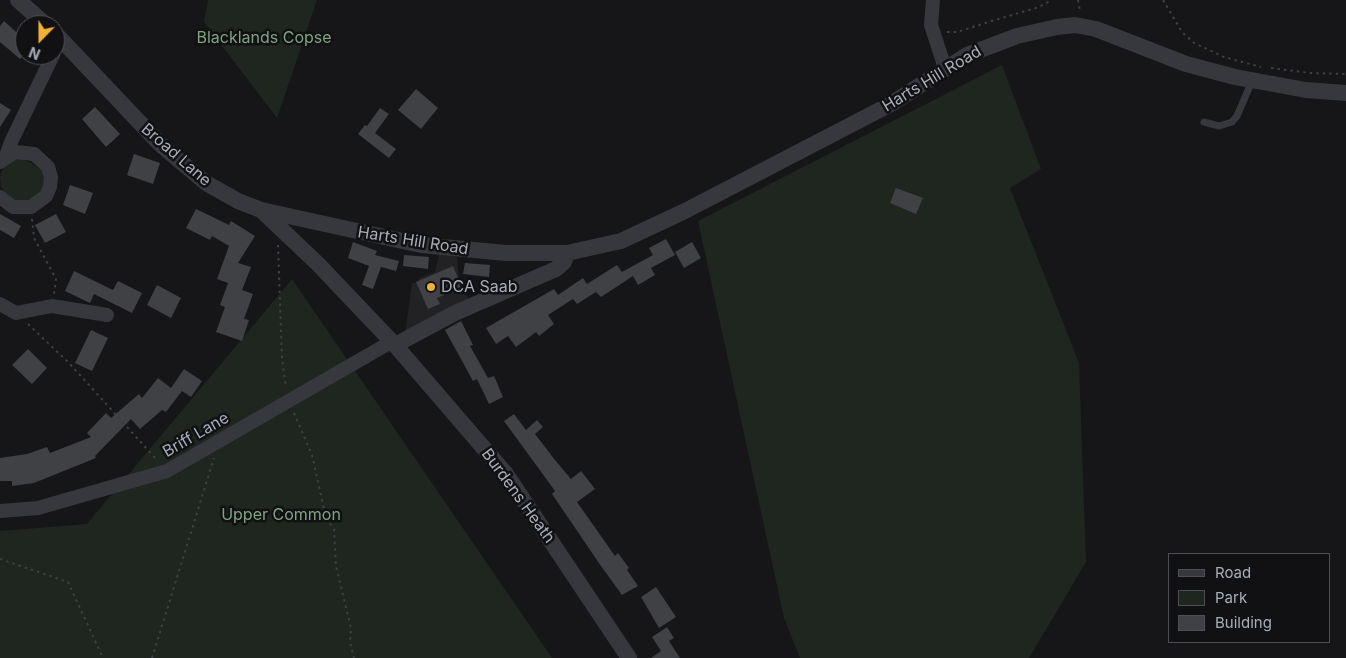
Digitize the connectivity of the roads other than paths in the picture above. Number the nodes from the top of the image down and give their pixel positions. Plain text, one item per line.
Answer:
1 (18, 0) edge
2 (932, 0) edge
3 (35, 15) edge
4 (65, 54) edge
5 (47, 65) edge
6 (945, 68) junction
7 (1252, 81) junction
8 (1346, 93) edge
9 (1204, 122) dead end
10 (3, 159) edge
11 (0, 197) edge
12 (262, 210) junction
13 (568, 252) junction
14 (0, 304) edge
15 (107, 316) dead end
16 (393, 343) junction
17 (0, 511) edge
18 (624, 655) edge

1 - 3 street
2 - 6 street
4 - 12 street, Broad Lane
5 - 10 street
6 - 7 street, Harts Hill Road
6 - 13 street, Harts Hill Road
7 - 8 street, Harts Hill Road
7 - 9 lane
10 - 11 street
12 - 13 street, Harts Hill Road
12 - 16 street, Broad Lane
13 - 16 street
14 - 15 street
16 - 17 street, Briff Lane
16 - 18 street, Burdens Heath

